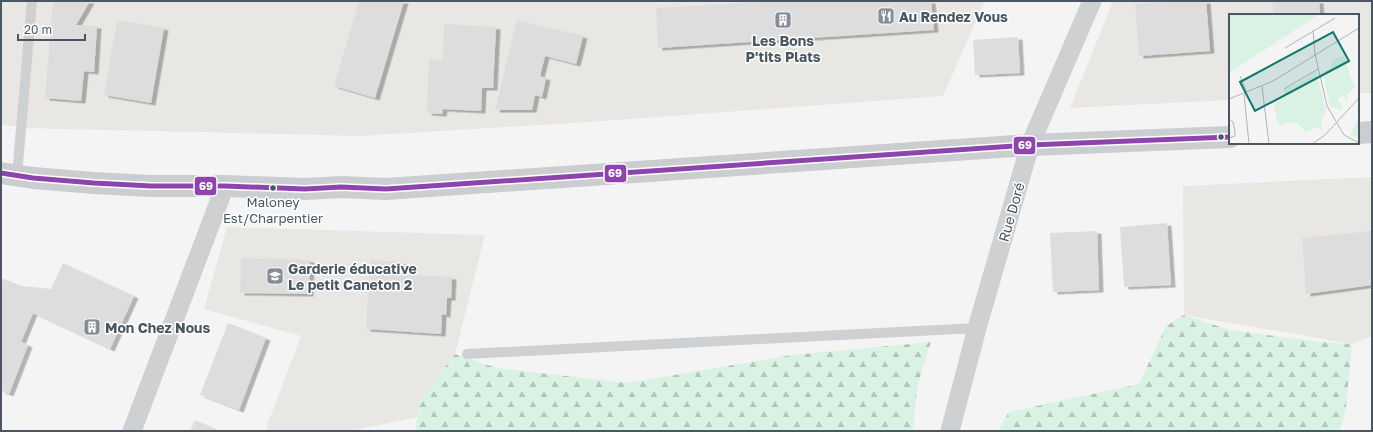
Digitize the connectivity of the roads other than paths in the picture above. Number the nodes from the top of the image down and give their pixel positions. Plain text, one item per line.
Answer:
1 (32, 1) edge
2 (1092, 1) edge
3 (1372, 132) edge
4 (1359, 133) edge
5 (1229, 137) edge
6 (1030, 145) junction
7 (9, 174) edge
8 (225, 186) junction
9 (977, 328) junction
10 (467, 354) dead end
11 (132, 431) edge
12 (950, 431) edge

1 - 7 lane
2 - 6 street, Rue Doré
3 - 4 main road
5 - 6 main road
6 - 8 main road
6 - 9 street, Rue Doré
7 - 8 main road
8 - 11 street
9 - 10 lane
9 - 12 street, Rue Doré

